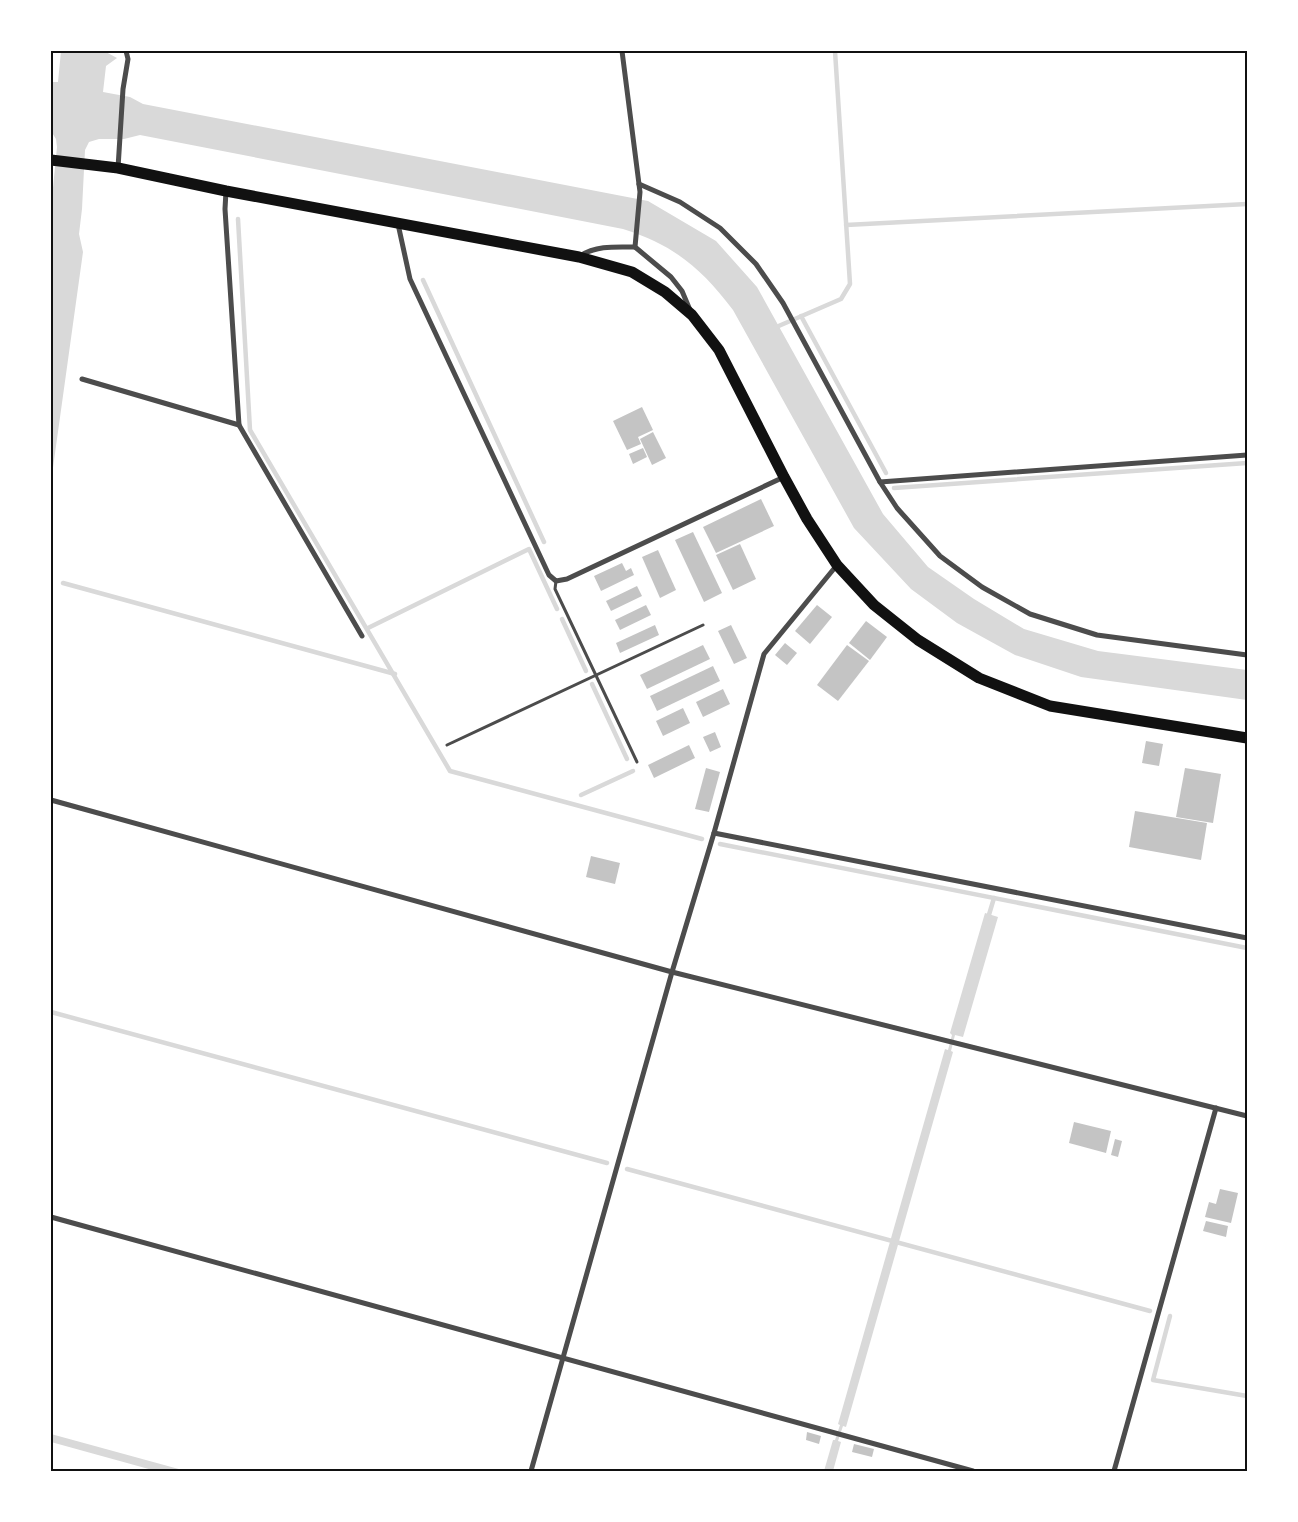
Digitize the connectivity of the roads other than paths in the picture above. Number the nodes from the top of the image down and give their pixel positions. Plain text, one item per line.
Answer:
1 (126, 51) edge
2 (622, 51) edge
3 (51, 160) edge
4 (118, 168) junction
5 (639, 184) junction
6 (226, 191) junction
7 (398, 223) junction
8 (636, 244) junction
9 (579, 258) junction
10 (692, 315) junction
11 (82, 379) dead end
12 (239, 425) junction
13 (1247, 455) edge
14 (784, 477) junction
15 (880, 482) junction
16 (836, 565) junction
17 (556, 581) junction
18 (703, 625) dead end
19 (362, 636) dead end
20 (1247, 655) edge
21 (596, 675) junction
22 (1247, 738) edge
23 (447, 745) dead end
24 (637, 762) dead end
25 (51, 800) edge
26 (714, 833) junction
27 (1247, 938) edge
28 (672, 972) junction
29 (1216, 1108) junction
30 (1247, 1116) edge
31 (51, 1217) edge
32 (564, 1357) junction
33 (531, 1471) edge
34 (973, 1471) edge
35 (1114, 1471) edge

1 - 4 street
2 - 5 street
3 - 4 highway
4 - 6 highway
5 - 8 street
5 - 15 street
6 - 7 highway
6 - 12 street
7 - 9 highway
7 - 17 street
8 - 9 street
8 - 10 street
9 - 10 highway
10 - 14 highway
11 - 12 street
12 - 19 street
13 - 15 street
14 - 16 highway
14 - 17 street
15 - 20 street
16 - 22 highway
16 - 26 street
17 - 21 lane
18 - 21 lane
21 - 23 lane
21 - 24 lane
25 - 28 street
26 - 27 street
26 - 28 street
28 - 29 street
28 - 32 street
29 - 30 street
29 - 35 street
31 - 32 street
32 - 33 street
32 - 34 street

